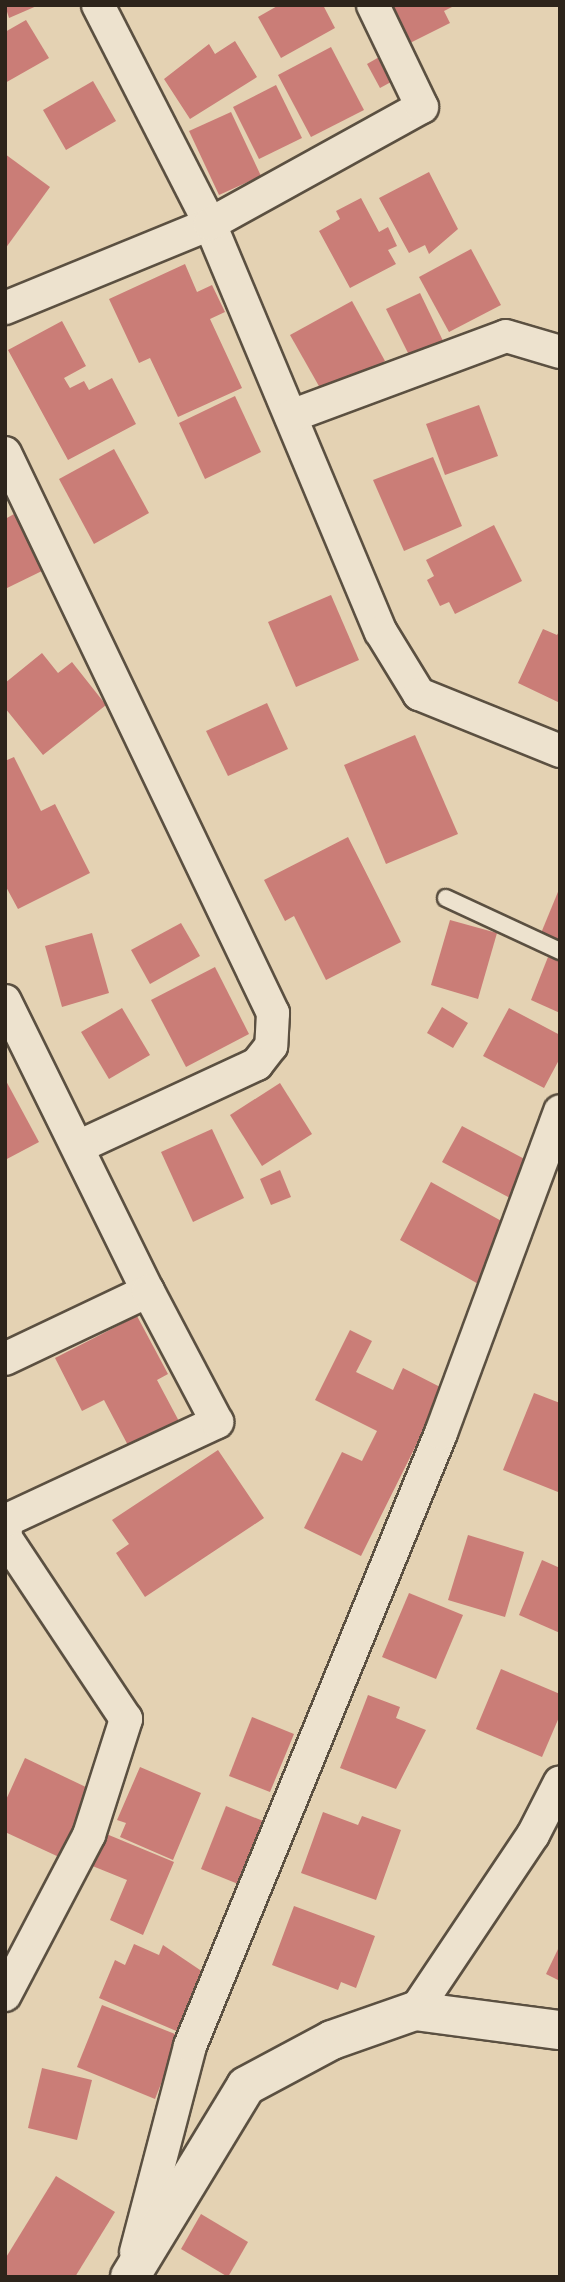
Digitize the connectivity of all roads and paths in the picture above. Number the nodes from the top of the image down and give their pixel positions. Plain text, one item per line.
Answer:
1 (98, 5) edge
2 (373, 5) edge
3 (210, 224) junction
4 (5, 308) edge
5 (560, 352) edge
6 (291, 416) junction
7 (5, 453) edge
8 (560, 751) edge
9 (446, 898) dead end
10 (560, 951) edge
11 (5, 1001) edge
12 (560, 1111) edge
13 (80, 1146) junction
14 (148, 1291) junction
15 (5, 1359) edge
16 (5, 1537) edge
17 (560, 1782) edge
18 (5, 1995) edge
19 (415, 2011) junction
20 (560, 2030) edge
21 (130, 2277) edge

1 - 3 street
2 - 3 street
3 - 4 street
3 - 6 street
5 - 6 street
6 - 8 street
7 - 13 street
9 - 10 lane
11 - 13 street
12 - 21 street
13 - 14 street
14 - 15 street
14 - 16 street
16 - 18 street
17 - 19 street
19 - 20 street
19 - 21 street

